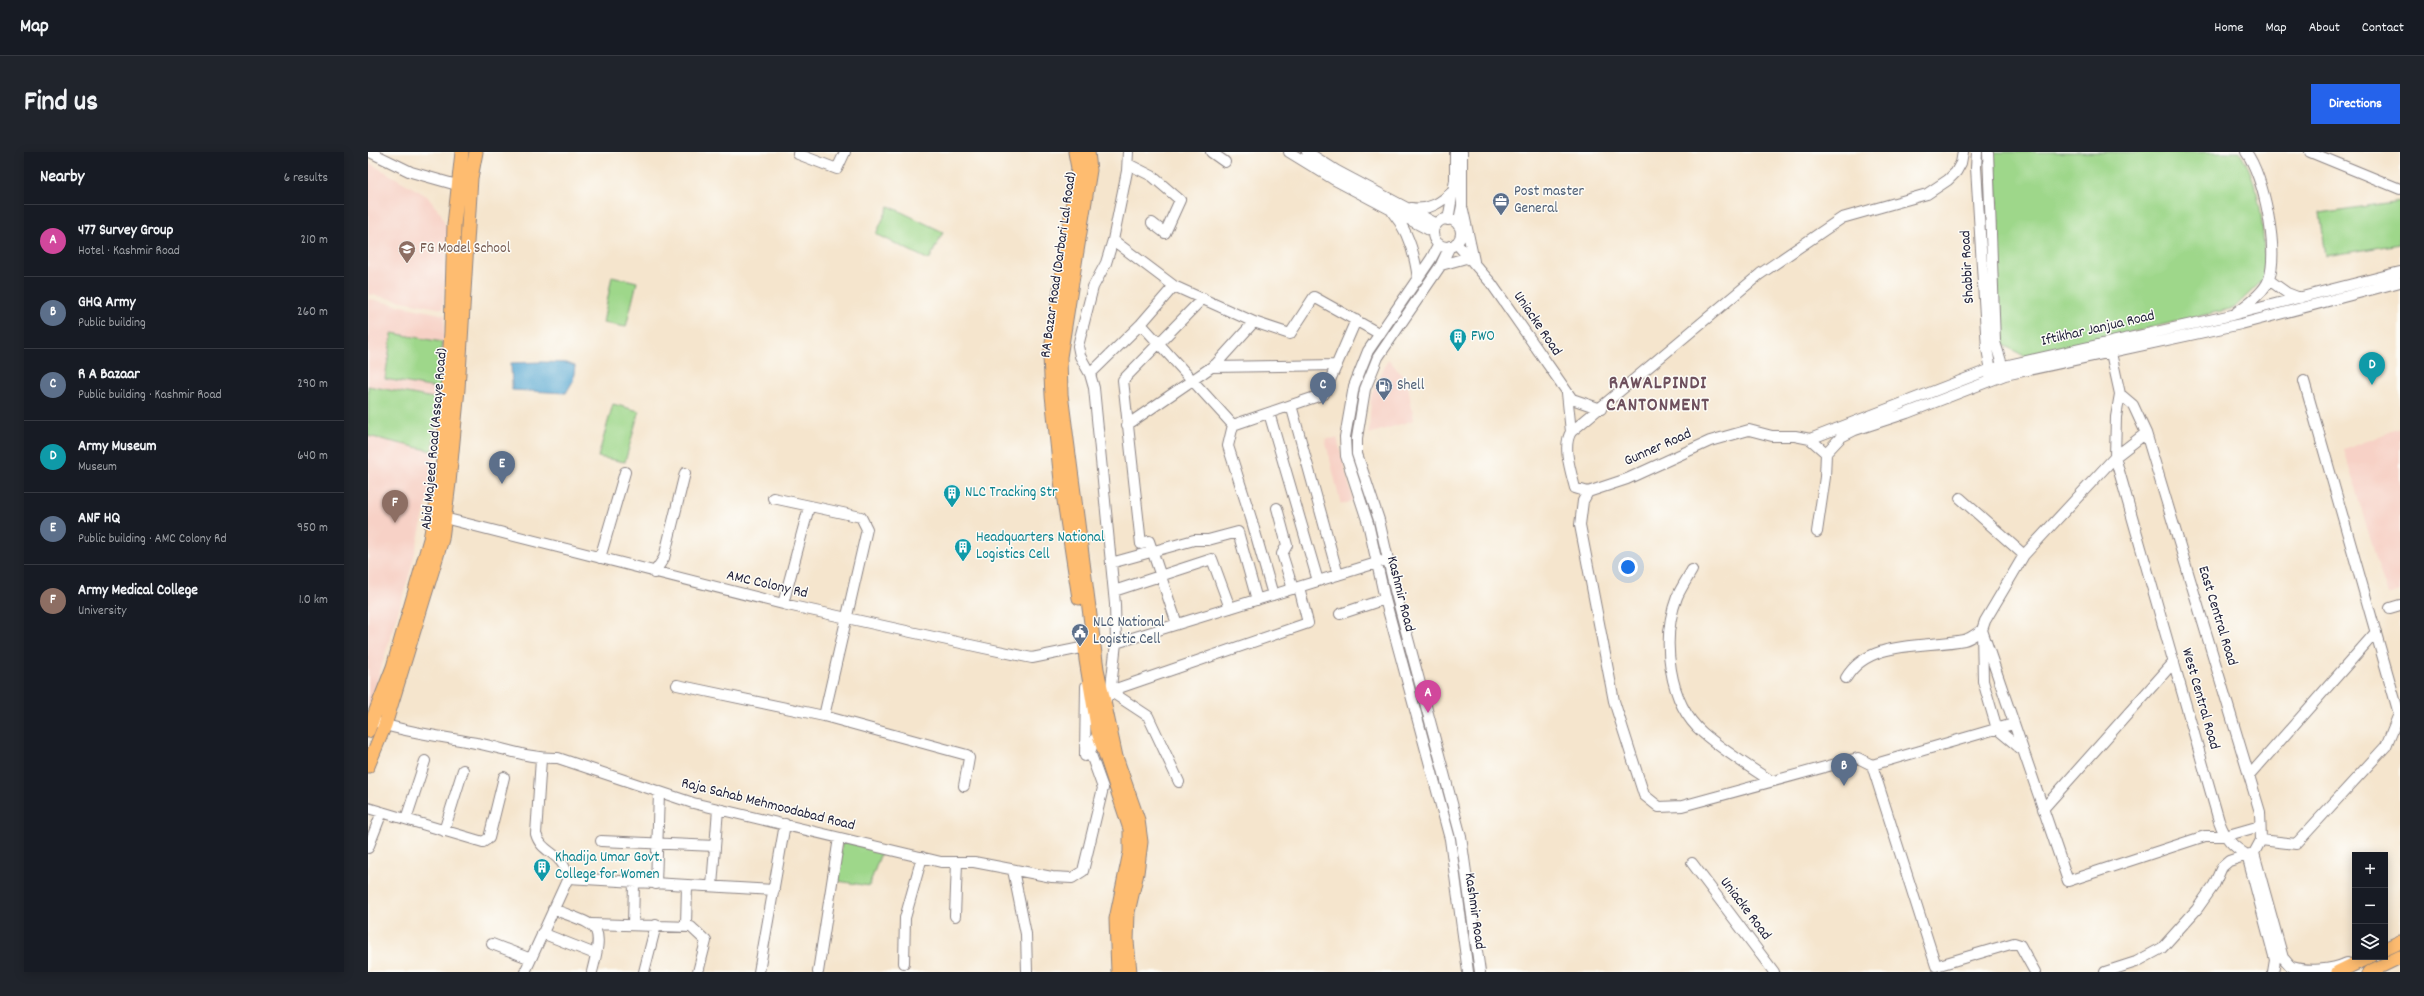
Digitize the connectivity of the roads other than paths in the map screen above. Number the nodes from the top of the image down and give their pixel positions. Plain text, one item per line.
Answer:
1 (370, 152) edge
2 (462, 152) edge
3 (476, 152) edge
4 (799, 152) edge
5 (845, 152) edge
6 (1088, 152) edge
7 (1128, 152) edge
8 (1211, 152) edge
9 (1289, 152) edge
10 (1307, 152) edge
11 (1455, 152) edge
12 (1462, 152) edge
13 (1962, 152) edge
14 (1977, 152) edge
15 (1988, 152) edge
16 (2310, 152) edge
17 (1075, 153) edge
18 (2248, 154) edge
19 (1225, 162) dead end
20 (1128, 164) junction
21 (464, 186) junction
22 (2400, 189) edge
23 (1454, 190) junction
24 (1405, 206) junction
25 (1462, 206) junction
26 (1391, 210) junction
27 (1448, 220) junction
28 (1152, 223) dead end
29 (1458, 225) junction
30 (1435, 228) junction
31 (1113, 240) junction
32 (1439, 244) junction
33 (1453, 244) junction
34 (1474, 261) junction
35 (1441, 265) junction
36 (2400, 272) edge
37 (1418, 279) junction
38 (2269, 280) junction
39 (2400, 282) edge
40 (1174, 286) junction
41 (1203, 298) junction
42 (2300, 298) junction
43 (2232, 315) junction
44 (1356, 320) junction
45 (1254, 322) junction
46 (1141, 324) junction
47 (2215, 330) junction
48 (1380, 334) junction
49 (1158, 343) junction
50 (2111, 353) junction
51 (1336, 365) junction
52 (1212, 367) junction
53 (1991, 369) junction
54 (2004, 370) junction
55 (1090, 374) junction
56 (1192, 380) junction
57 (1993, 380) junction
58 (2304, 381) dead end
59 (1567, 393) junction
60 (2120, 394) junction
61 (1291, 405) junction
62 (1601, 408) junction
63 (1270, 413) junction
64 (1128, 425) junction
65 (1233, 426) junction
66 (1571, 432) junction
67 (2146, 432) junction
68 (1810, 439) junction
69 (1826, 453) junction
70 (2115, 457) junction
71 (625, 472) dead end
72 (685, 473) dead end
73 (1588, 492) junction
74 (773, 498) dead end
75 (1960, 498) dead end
76 (809, 507) junction
77 (1277, 508) dead end
78 (444, 518) junction
79 (1817, 532) dead end
80 (1153, 552) junction
81 (2024, 555) junction
82 (600, 558) junction
83 (1388, 560) junction
84 (1111, 563) junction
85 (1377, 563) junction
86 (2147, 569) junction
87 (1692, 570) dead end
88 (654, 572) junction
89 (1338, 575) junction
90 (1161, 576) junction
91 (1318, 581) junction
92 (1296, 588) junction
93 (1395, 590) junction
94 (1114, 591) junction
95 (1273, 595) junction
96 (1385, 596) junction
97 (1257, 600) junction
98 (783, 604) junction
99 (2400, 605) edge
100 (1230, 608) junction
101 (2390, 608) dead end
102 (1340, 614) dead end
103 (847, 618) junction
104 (1177, 624) junction
105 (1982, 630) junction
106 (2376, 632) junction
107 (1116, 643) junction
108 (1086, 647) junction
109 (1086, 660) junction
110 (2174, 662) junction
111 (1418, 674) junction
112 (1406, 677) junction
113 (1846, 678) dead end
114 (678, 685) dead end
115 (1110, 691) junction
116 (1424, 699) junction
117 (1413, 702) junction
118 (1104, 705) junction
119 (824, 716) junction
120 (2014, 724) junction
121 (385, 725) junction
122 (370, 726) edge
123 (1103, 729) junction
124 (1997, 729) junction
125 (2022, 750) junction
126 (540, 759) junction
127 (425, 761) dead end
128 (1872, 765) junction
129 (368, 766) edge
130 (463, 770) dead end
131 (2249, 776) junction
132 (504, 777) dead end
133 (1771, 781) junction
134 (1179, 782) dead end
135 (964, 786) dead end
136 (659, 793) junction
137 (1102, 794) junction
138 (368, 808) edge
139 (718, 809) junction
140 (2043, 809) junction
141 (382, 812) junction
142 (406, 820) junction
143 (785, 824) junction
144 (2260, 826) junction
145 (444, 831) junction
146 (2225, 836) junction
147 (839, 838) junction
148 (2261, 840) junction
149 (601, 841) dead end
150 (657, 843) junction
151 (716, 846) junction
152 (368, 848) edge
153 (2251, 854) junction
154 (922, 857) junction
155 (957, 862) junction
156 (1692, 863) dead end
157 (1013, 870) junction
158 (1466, 871) junction
159 (1454, 873) junction
160 (568, 878) junction
161 (634, 883) junction
162 (656, 884) junction
163 (687, 885) junction
164 (712, 886) junction
165 (774, 890) junction
166 (553, 909) junction
167 (955, 916) dead end
168 (591, 924) junction
169 (686, 925) junction
170 (633, 926) junction
171 (656, 926) junction
172 (542, 933) junction
173 (2400, 938) edge
174 (2400, 942) edge
175 (492, 944) dead end
176 (2388, 944) edge
177 (2388, 948) edge
178 (590, 952) dead end
179 (1477, 954) junction
180 (1466, 955) junction
181 (2400, 957) edge
182 (531, 959) junction
183 (2354, 960) edge
184 (2363, 960) edge
185 (904, 963) dead end
186 (528, 971) edge
187 (592, 972) edge
188 (644, 972) edge
189 (698, 972) edge
190 (759, 972) edge
191 (818, 972) edge
192 (1027, 972) edge
193 (1118, 972) edge
194 (1130, 972) edge
195 (1468, 972) edge
196 (1480, 972) edge
197 (1774, 972) edge
198 (2036, 972) edge
199 (2105, 972) edge
200 (2273, 972) edge
201 (2338, 972) edge
202 (2369, 972) edge

1 - 21 street
2 - 21 main road, Abid Majeed Road (Assaye Road)
3 - 21 main road, Abid Majeed Road (Assaye Road)
4 - 5 street
6 - 118 main road, RA Bazar Road (Darbari Lal Road)
7 - 20 street
8 - 19 street
9 - 26 street
10 - 24 street
11 - 23 street
12 - 25 street
13 - 62 street
14 - 53 street, Shabbir Road
15 - 54 street, Shabbir Road
16 - 22 street
17 - 108 main road, RA Bazar Road (Darbari Lal Road)
18 - 38 street
20 - 28 street
20 - 31 street
21 - 78 main road, Abid Majeed Road (Assaye Road)
21 - 122 main road, Abid Majeed Road (Assaye Road)
23 - 24 street
23 - 27 street
24 - 30 street
25 - 29 street
25 - 34 street
26 - 30 street
26 - 37 street
27 - 29 street
27 - 30 street
29 - 33 street
30 - 32 street
31 - 40 street
31 - 55 street
32 - 33 street
32 - 37 street, Kashmir Road
33 - 34 street, Uniacke Road
33 - 35 street, Kashmir Road
34 - 35 street
34 - 59 street, Uniacke Road
35 - 83 street, Kashmir Road
36 - 42 street, Iftikhar Janjua Road
37 - 48 street, Kashmir Road
38 - 42 street
38 - 43 street
39 - 47 street, Iftikhar Janjua Road
40 - 41 street
40 - 46 street
41 - 45 street
41 - 49 street
42 - 43 street, Iftikhar Janjua Road
43 - 47 street
43 - 54 street, Iftikhar Janjua Road
44 - 45 street
44 - 48 street
44 - 51 street
45 - 52 street
46 - 49 street
46 - 55 street
47 - 50 street, Iftikhar Janjua Road
48 - 85 street, Kashmir Road
49 - 56 street
49 - 64 street
50 - 54 street, Iftikhar Janjua Road
50 - 60 street
51 - 52 street
51 - 61 street
52 - 56 street
53 - 54 street, Iftikhar Janjua Road
53 - 57 street, Shabbir Road
53 - 68 street, Iftikhar Janjua Road
54 - 57 street, Iftikhar Janjua Road
55 - 84 street
56 - 64 street
56 - 65 street
57 - 69 street, Iftikhar Janjua Road
58 - 106 street
59 - 62 street, Uniacke Road
59 - 66 street
60 - 67 street, East Central Road
60 - 70 street, West Central Road
61 - 63 street
61 - 89 street
62 - 66 street
63 - 65 street
63 - 91 street
64 - 80 street
65 - 95 street
66 - 73 street
67 - 70 street
67 - 131 street, East Central Road
68 - 69 street
68 - 73 street, Gunner Road
69 - 79 street
70 - 81 street
70 - 86 street, West Central Road
71 - 82 street
72 - 88 street
73 - 133 street
74 - 76 street
75 - 81 street
76 - 98 street
76 - 103 street
77 - 92 street
78 - 82 street, AMC Colony Rd
78 - 121 main road, Abid Majeed Road (Assaye Road)
80 - 84 street
80 - 90 street
80 - 97 street
81 - 105 street
82 - 88 street, AMC Colony Rd
83 - 85 street
83 - 93 street, Kashmir Road
84 - 94 street
85 - 89 street
85 - 96 street, Kashmir Road
86 - 110 street, West Central Road
86 - 146 street, West Central Road
87 - 133 street
88 - 98 street, AMC Colony Rd
89 - 91 street
90 - 94 street
90 - 100 street
90 - 104 street
91 - 92 street
92 - 95 street
92 - 115 street
93 - 96 street
93 - 111 street, Kashmir Road
94 - 107 street
95 - 97 street
96 - 102 street
96 - 112 street, Kashmir Road
97 - 100 street
98 - 103 street, AMC Colony Rd
99 - 101 street
100 - 104 street
103 - 108 street, AMC Colony Rd
103 - 119 street
104 - 107 street
105 - 113 street
105 - 120 street
105 - 124 street
106 - 131 street
106 - 148 street
107 - 115 street
108 - 109 main road, RA Bazar Road (Darbari Lal Road)
109 - 123 main road, RA Bazar Road (Darbari Lal Road)
109 - 137 street
110 - 140 street
110 - 146 street, West Central Road
111 - 112 street
111 - 116 street, Kashmir Road
112 - 117 street, Kashmir Road
114 - 119 street
115 - 118 street
115 - 134 street
116 - 117 street
116 - 158 street, Kashmir Road
117 - 159 street, Kashmir Road
118 - 123 main road, RA Bazar Road (Darbari Lal Road)
119 - 135 street
120 - 124 street
120 - 125 street
121 - 122 street, Raja Sahab Mehmoodabad Road
121 - 126 street, Raja Sahab Mehmoodabad Road
121 - 129 main road, Abid Majeed Road (Assaye Road)
123 - 137 street
123 - 193 main road, RA Bazar Road (Darbari Lal Road)
123 - 194 main road, RA Bazar Road (Darbari Lal Road)
124 - 125 street
124 - 128 street
125 - 140 street
126 - 136 street, Raja Sahab Mehmoodabad Road
126 - 160 street
127 - 142 street
128 - 133 street
128 - 198 street
130 - 145 street
131 - 144 street, East Central Road
132 - 145 street
136 - 139 street, Raja Sahab Mehmoodabad Road
136 - 150 street
137 - 157 street, Raja Sahab Mehmoodabad Road
138 - 141 street
139 - 143 street, Raja Sahab Mehmoodabad Road
139 - 151 street
140 - 146 street
141 - 142 street
141 - 152 street
142 - 145 street
143 - 147 street, Raja Sahab Mehmoodabad Road
143 - 165 street
144 - 146 street
144 - 148 street, East Central Road
146 - 153 street, West Central Road
147 - 154 street, Raja Sahab Mehmoodabad Road
147 - 191 street
148 - 153 street
149 - 150 street
150 - 151 street
150 - 162 street
151 - 164 street
153 - 183 street
153 - 199 street
153 - 200 street
154 - 155 street, Raja Sahab Mehmoodabad Road
154 - 185 street
155 - 157 street, Raja Sahab Mehmoodabad Road
155 - 167 street
156 - 197 street, Uniacke Road
157 - 192 street
158 - 159 street
158 - 179 street, Kashmir Road
159 - 180 street, Kashmir Road
160 - 161 street
160 - 166 street
161 - 162 street
161 - 170 street
162 - 163 street
163 - 164 street
163 - 169 street
164 - 165 street
165 - 190 street
166 - 168 street
166 - 172 street
168 - 170 street
168 - 187 street
169 - 171 street
169 - 189 street
170 - 171 street
171 - 188 street
172 - 178 street
172 - 182 street
173 - 176 street
174 - 177 main road
175 - 182 street
179 - 180 street
179 - 196 street, Kashmir Road
180 - 195 street, Kashmir Road
181 - 202 main road
182 - 186 street
184 - 201 main road

